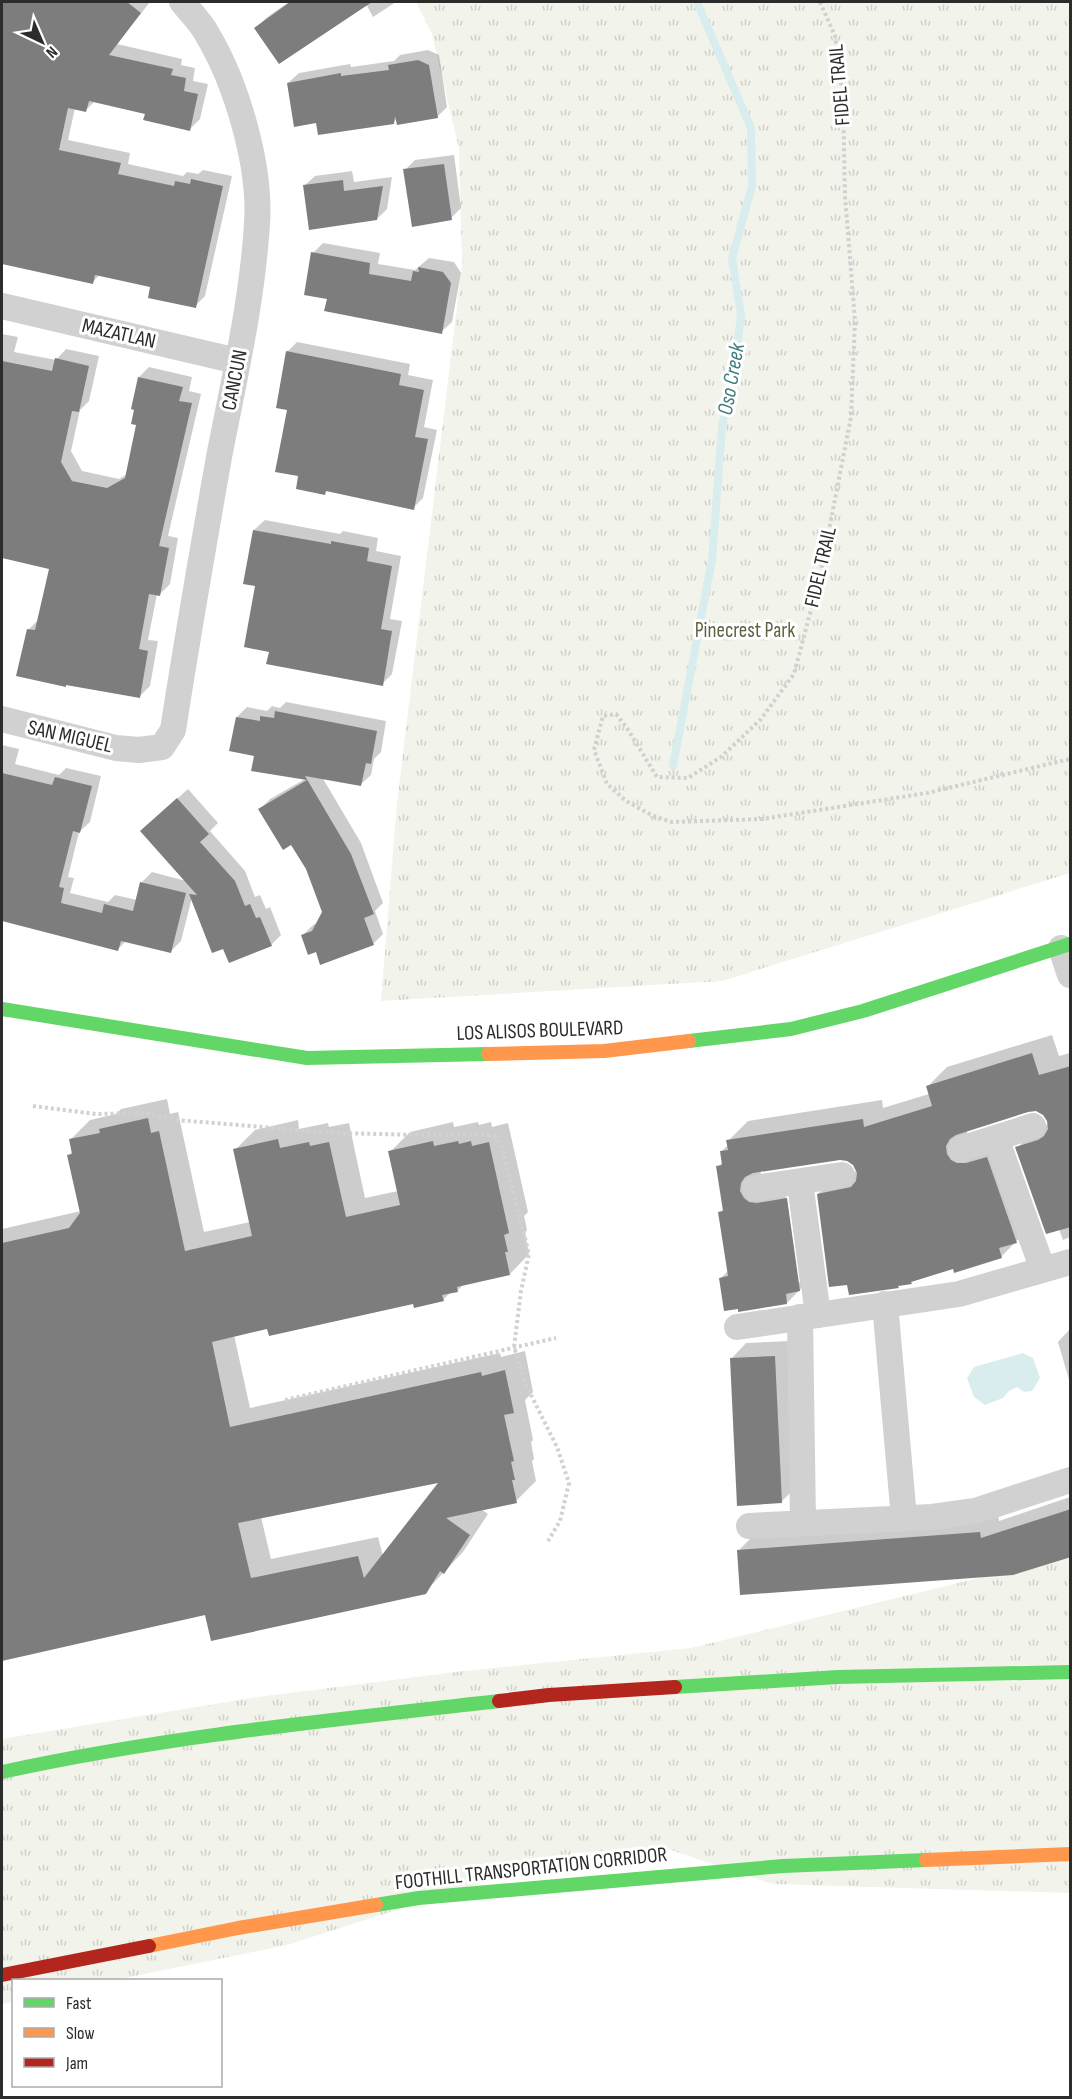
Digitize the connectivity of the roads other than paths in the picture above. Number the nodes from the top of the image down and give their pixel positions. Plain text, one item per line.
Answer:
1 (182, 2) edge
2 (2, 306) edge
3 (237, 361) junction
4 (2, 720) edge
5 (139, 750) joint
6 (1066, 946) edge
7 (1071, 975) edge
8 (2, 1009) edge
9 (1033, 1126) dead end
10 (996, 1138) junction
11 (961, 1149) dead end
12 (842, 1175) dead end
13 (800, 1182) junction
14 (755, 1188) dead end
15 (1071, 1262) edge
16 (1043, 1270) junction
17 (885, 1305) junction
18 (809, 1316) junction
19 (737, 1327) dead end
20 (1071, 1480) edge
21 (904, 1518) junction
22 (803, 1523) junction
23 (749, 1526) dead end
24 (1071, 1672) edge
25 (2, 1772) edge
26 (1071, 1854) edge
27 (2, 1975) edge

1 - 3 street, CANCUN
2 - 3 street, MAZATLAN
3 - 5 street, CANCUN
4 - 5 street, SAN MIGUEL
6 - 7 street
6 - 8 main road, LOS ALISOS BOULEVARD
9 - 10 street
10 - 11 street
10 - 16 street
12 - 13 street
13 - 14 street
13 - 18 street
15 - 16 street
16 - 17 street
17 - 18 street
17 - 21 street
18 - 19 street
18 - 22 street
20 - 21 street
21 - 22 street
22 - 23 street
24 - 25 main road
26 - 27 main road, FOOTHILL TRANSPORTATION CORRIDOR

